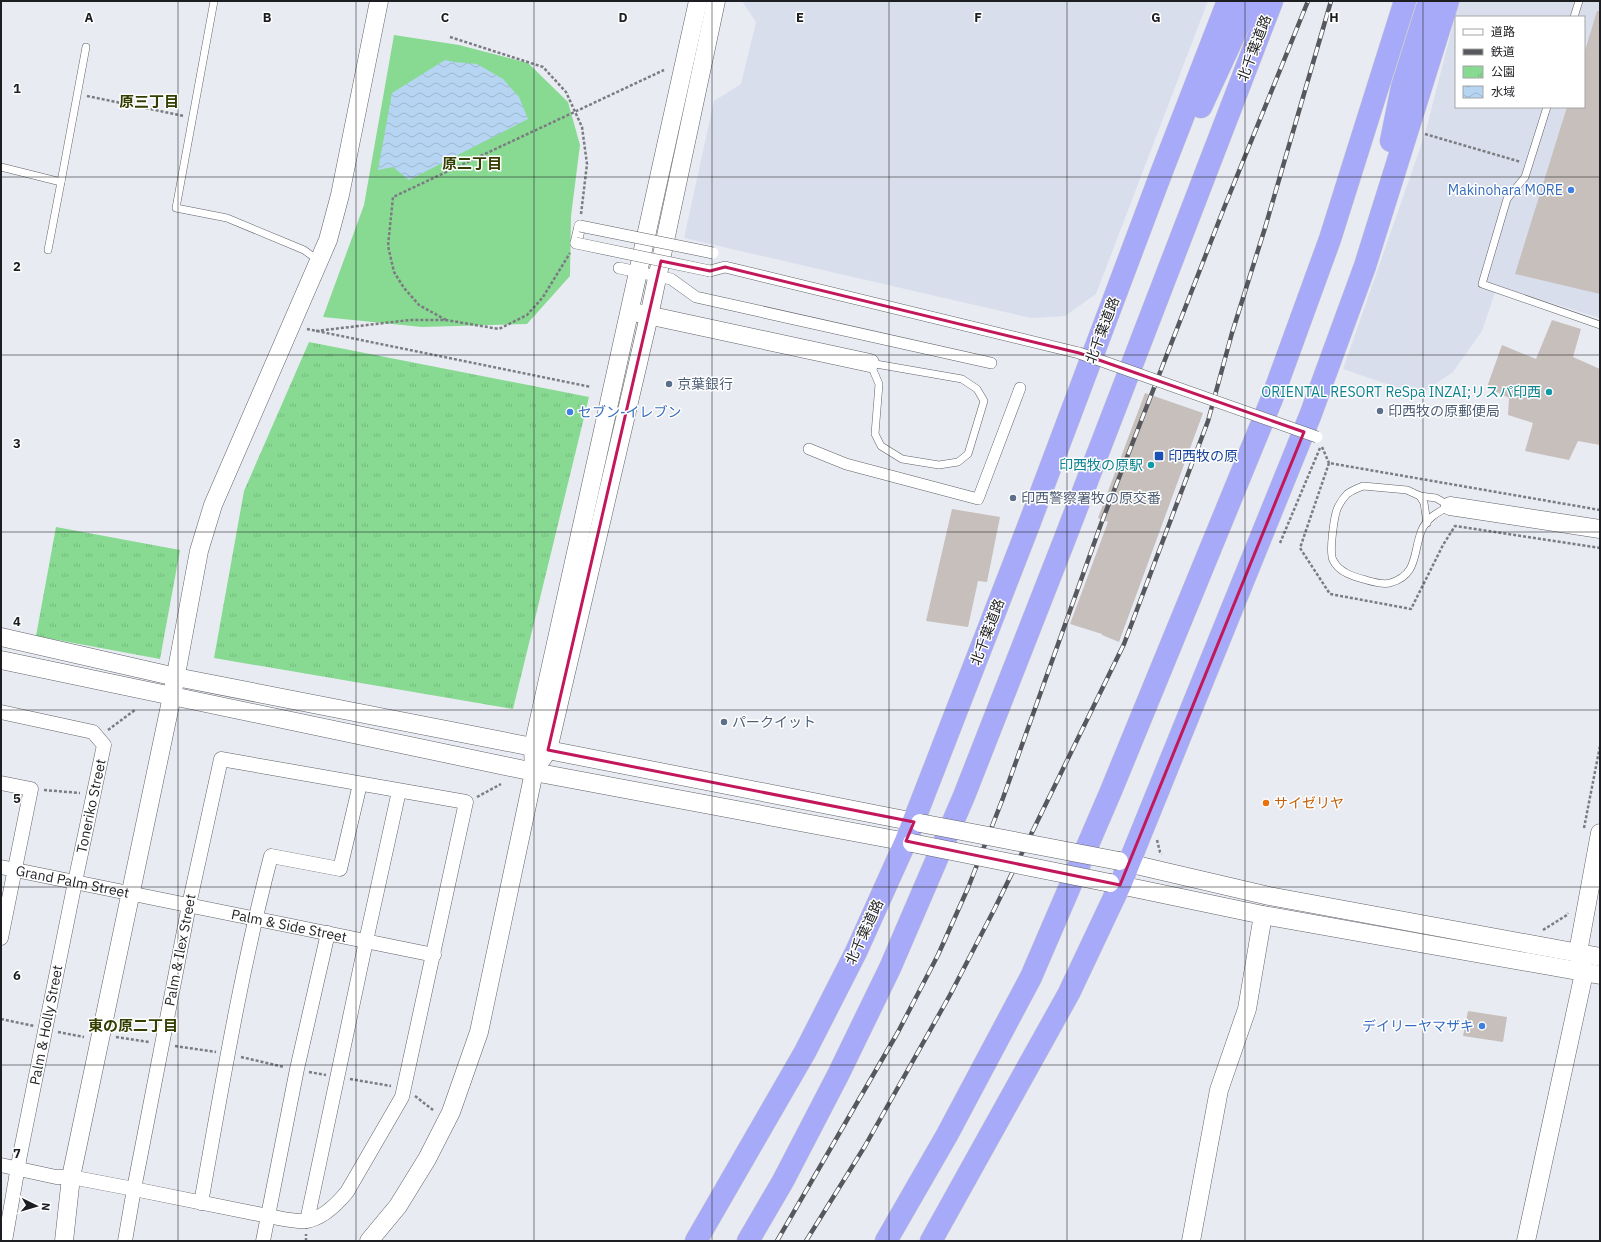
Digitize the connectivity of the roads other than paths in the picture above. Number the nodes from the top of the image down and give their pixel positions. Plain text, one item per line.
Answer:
1 (214, 1) edge
2 (379, 1) edge
3 (698, 1) edge
4 (716, 1) edge
5 (1228, 1) edge
6 (1250, 1) edge
7 (1272, 1) edge
8 (1405, 1) edge
9 (1429, 1) edge
10 (1448, 1) edge
11 (1579, 1) edge
12 (1574, 16) edge
13 (86, 47) dead end
14 (1547, 108) edge
15 (1, 167) edge
16 (1162, 171) junction
17 (61, 182) junction
18 (48, 250) dead end
19 (319, 261) junction
20 (1365, 266) junction
21 (725, 267) junction
22 (619, 268) dead end
23 (638, 272) junction
24 (657, 276) junction
25 (629, 311) junction
26 (649, 316) junction
27 (1600, 325) edge
28 (870, 363) junction
29 (991, 363) dead end
30 (1020, 388) dead end
31 (1319, 441) road end
32 (809, 449) dead end
33 (1420, 496) junction
34 (1450, 506) junction
35 (1426, 523) junction
36 (1600, 529) edge
37 (1, 637) edge
38 (1, 660) edge
39 (176, 677) junction
40 (172, 696) junction
41 (1, 712) edge
42 (540, 748) junction
43 (534, 772) junction
44 (1, 783) edge
45 (360, 784) junction
46 (399, 791) junction
47 (1592, 831) edge
48 (913, 832) junction
49 (1124, 862) junction
50 (8, 869) edge
51 (75, 882) junction
52 (1115, 884) junction
53 (138, 895) junction
54 (189, 905) junction
55 (1263, 914) junction
56 (254, 918) junction
57 (328, 933) junction
58 (1, 938) edge
59 (366, 941) junction
60 (1578, 952) junction
61 (1599, 953) edge
62 (434, 954) junction
63 (1592, 974) edge
64 (1, 1165) edge
65 (17, 1169) junction
66 (71, 1177) junction
67 (134, 1189) junction
68 (201, 1203) junction
69 (268, 1216) junction
70 (307, 1221) junction
71 (5, 1241) edge
72 (64, 1241) edge
73 (125, 1241) edge
74 (263, 1241) edge
75 (369, 1241) edge
76 (696, 1241) edge
77 (748, 1241) edge
78 (886, 1241) edge
79 (931, 1241) edge
80 (1191, 1241) edge
81 (1526, 1241) edge

1 - 19 lane
2 - 19 street
3 - 23 street
4 - 24 street
5 - 16 highway, 北千葉道路
6 - 16 highway
7 - 77 highway, 北千葉道路
8 - 78 highway
9 - 20 highway
10 - 20 highway
11 - 12 lane
13 - 17 lane
14 - 27 lane
15 - 17 lane
16 - 48 highway, 北千葉道路
17 - 18 lane
19 - 39 street
20 - 49 highway
21 - 21 street, bridge
21 - 31 street, bridge
22 - 23 street
23 - 24 street
23 - 25 street
24 - 26 street
24 - 29 street
25 - 26 street
25 - 42 street
26 - 28 street
26 - 42 street
28 - 28 lane
30 - 32 street
33 - 34 lane
33 - 35 lane
33 - 35 lane
34 - 35 lane
34 - 36 street
37 - 39 street
38 - 40 street
39 - 40 street
39 - 42 street
40 - 43 street
40 - 53 street
41 - 51 street, Toneriko Street
42 - 43 street
42 - 48 street
43 - 48 street
43 - 75 street
44 - 50 street
45 - 46 street
45 - 54 street, Palm & Ilex Street
45 - 56 street
46 - 59 street
46 - 62 street
47 - 60 street
48 - 49 street, bridge
48 - 52 street, bridge
48 - 76 highway, 北千葉道路
49 - 52 highway
49 - 60 street
50 - 51 street, Grand Palm Street
50 - 58 street
51 - 53 street, Grand Palm Street
51 - 65 street, Palm & Holly Street
52 - 55 street
52 - 79 highway
53 - 54 street, Palm & Side Street
53 - 66 street
54 - 56 street, Palm & Side Street
54 - 67 street, Palm & Ilex Street
55 - 63 street
55 - 80 street
56 - 57 street, Palm & Side Street
56 - 68 street
57 - 59 street, Palm & Side Street
57 - 69 street
59 - 62 street, Palm & Side Street
59 - 70 street
60 - 61 street
60 - 63 street
61 - 63 street
62 - 70 street
63 - 81 street
64 - 65 street
65 - 66 street
65 - 71 street
66 - 67 street
66 - 72 street
67 - 68 street
67 - 73 street, Palm & Ilex Street
68 - 69 street
69 - 70 street
69 - 74 street

